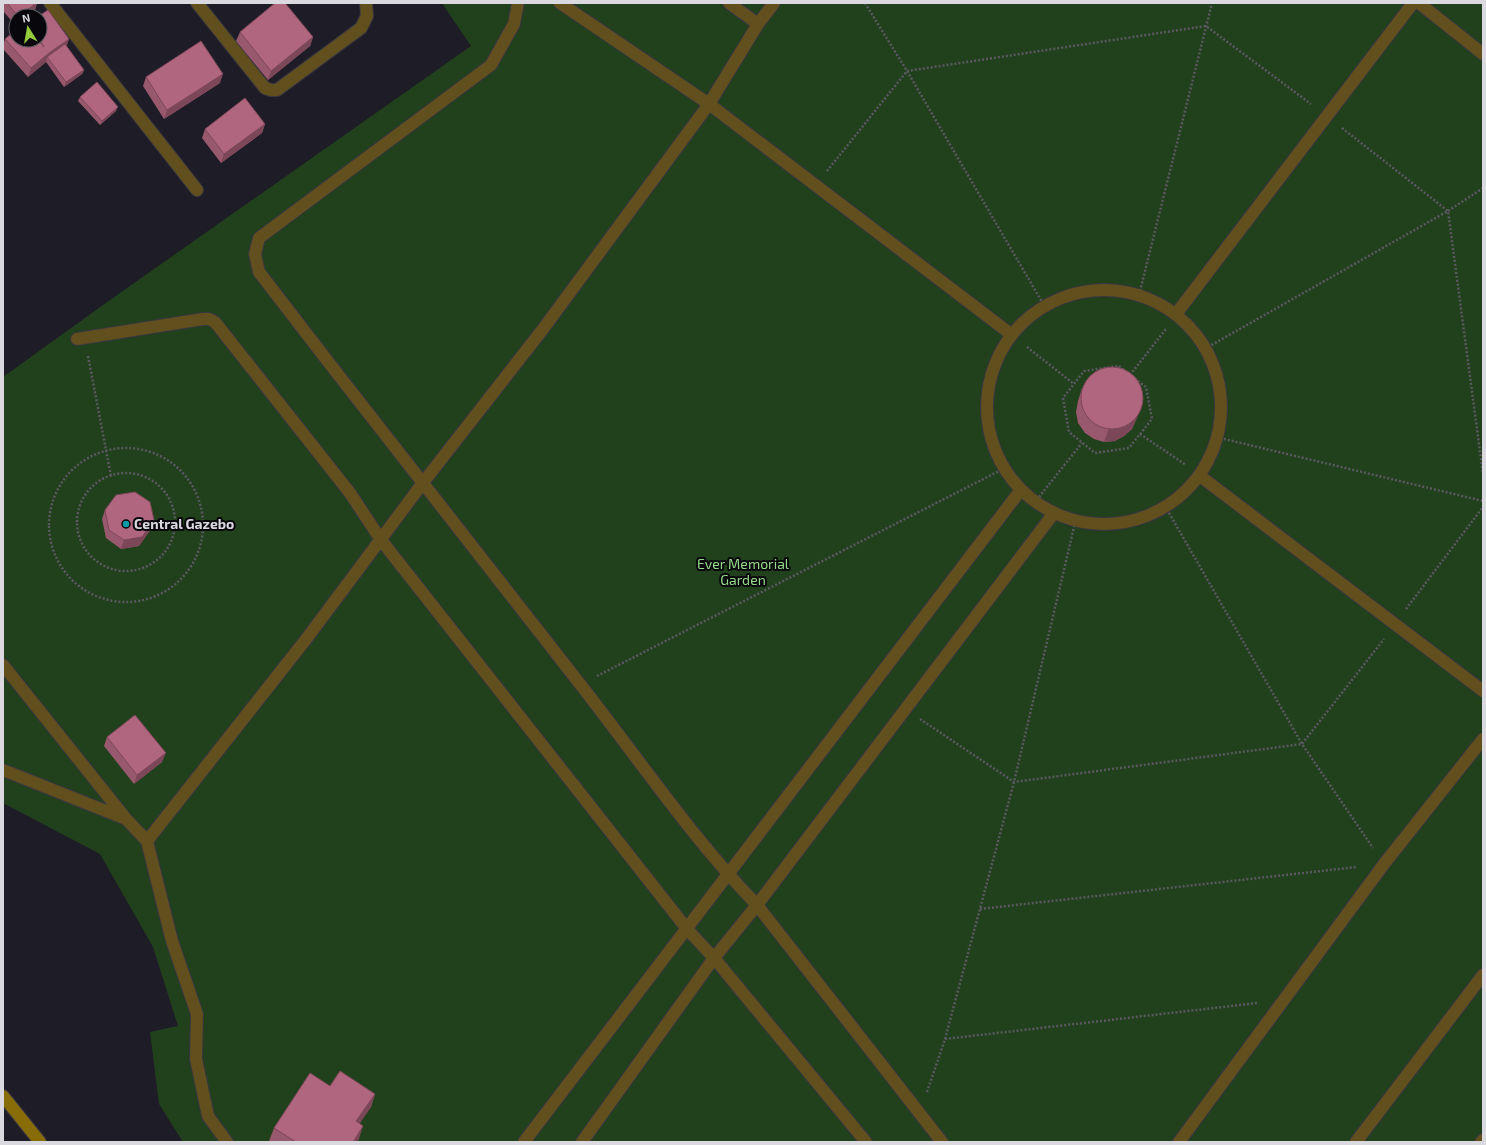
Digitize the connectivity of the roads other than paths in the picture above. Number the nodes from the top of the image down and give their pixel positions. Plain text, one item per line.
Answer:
1 (50, 3) edge
2 (197, 3) edge
3 (366, 3) edge
4 (518, 3) edge
5 (560, 3) edge
6 (730, 3) edge
7 (774, 3) edge
8 (1413, 3) edge
9 (1419, 3) edge
10 (758, 24) junction
11 (1483, 54) edge
12 (709, 104) junction
13 (197, 190) dead end
14 (1176, 315) junction
15 (1012, 336) junction
16 (81, 338) road end
17 (1200, 476) junction
18 (422, 484) junction
19 (1020, 491) junction
20 (1054, 513) junction
21 (381, 540) junction
22 (3, 665) edge
23 (1483, 691) edge
24 (1483, 739) edge
25 (3, 770) edge
26 (127, 820) junction
27 (148, 841) junction
28 (728, 875) junction
29 (757, 906) junction
30 (687, 929) junction
31 (714, 958) junction
32 (1483, 975) edge
33 (3, 1096) edge
34 (40, 1142) edge
35 (227, 1142) edge
36 (524, 1142) edge
37 (582, 1142) edge
38 (866, 1142) edge
39 (942, 1142) edge
40 (1179, 1142) edge
41 (1356, 1142) edge

1 - 13 street
2 - 3 street
4 - 18 street
5 - 12 street
6 - 10 street
7 - 10 street
8 - 14 street
9 - 11 street
10 - 12 street
12 - 15 street
12 - 18 street
14 - 15 street
14 - 17 street
15 - 19 street
16 - 21 street
17 - 20 street
17 - 23 street
18 - 21 street
18 - 28 street
19 - 20 street
19 - 28 street
20 - 29 street
21 - 27 street
21 - 30 street
22 - 26 street
24 - 40 street
25 - 26 street
26 - 27 street
27 - 35 street
28 - 29 street
28 - 30 street
29 - 31 street
29 - 39 street
30 - 31 street
30 - 36 street
31 - 37 street
31 - 38 street
32 - 41 street
33 - 34 street

